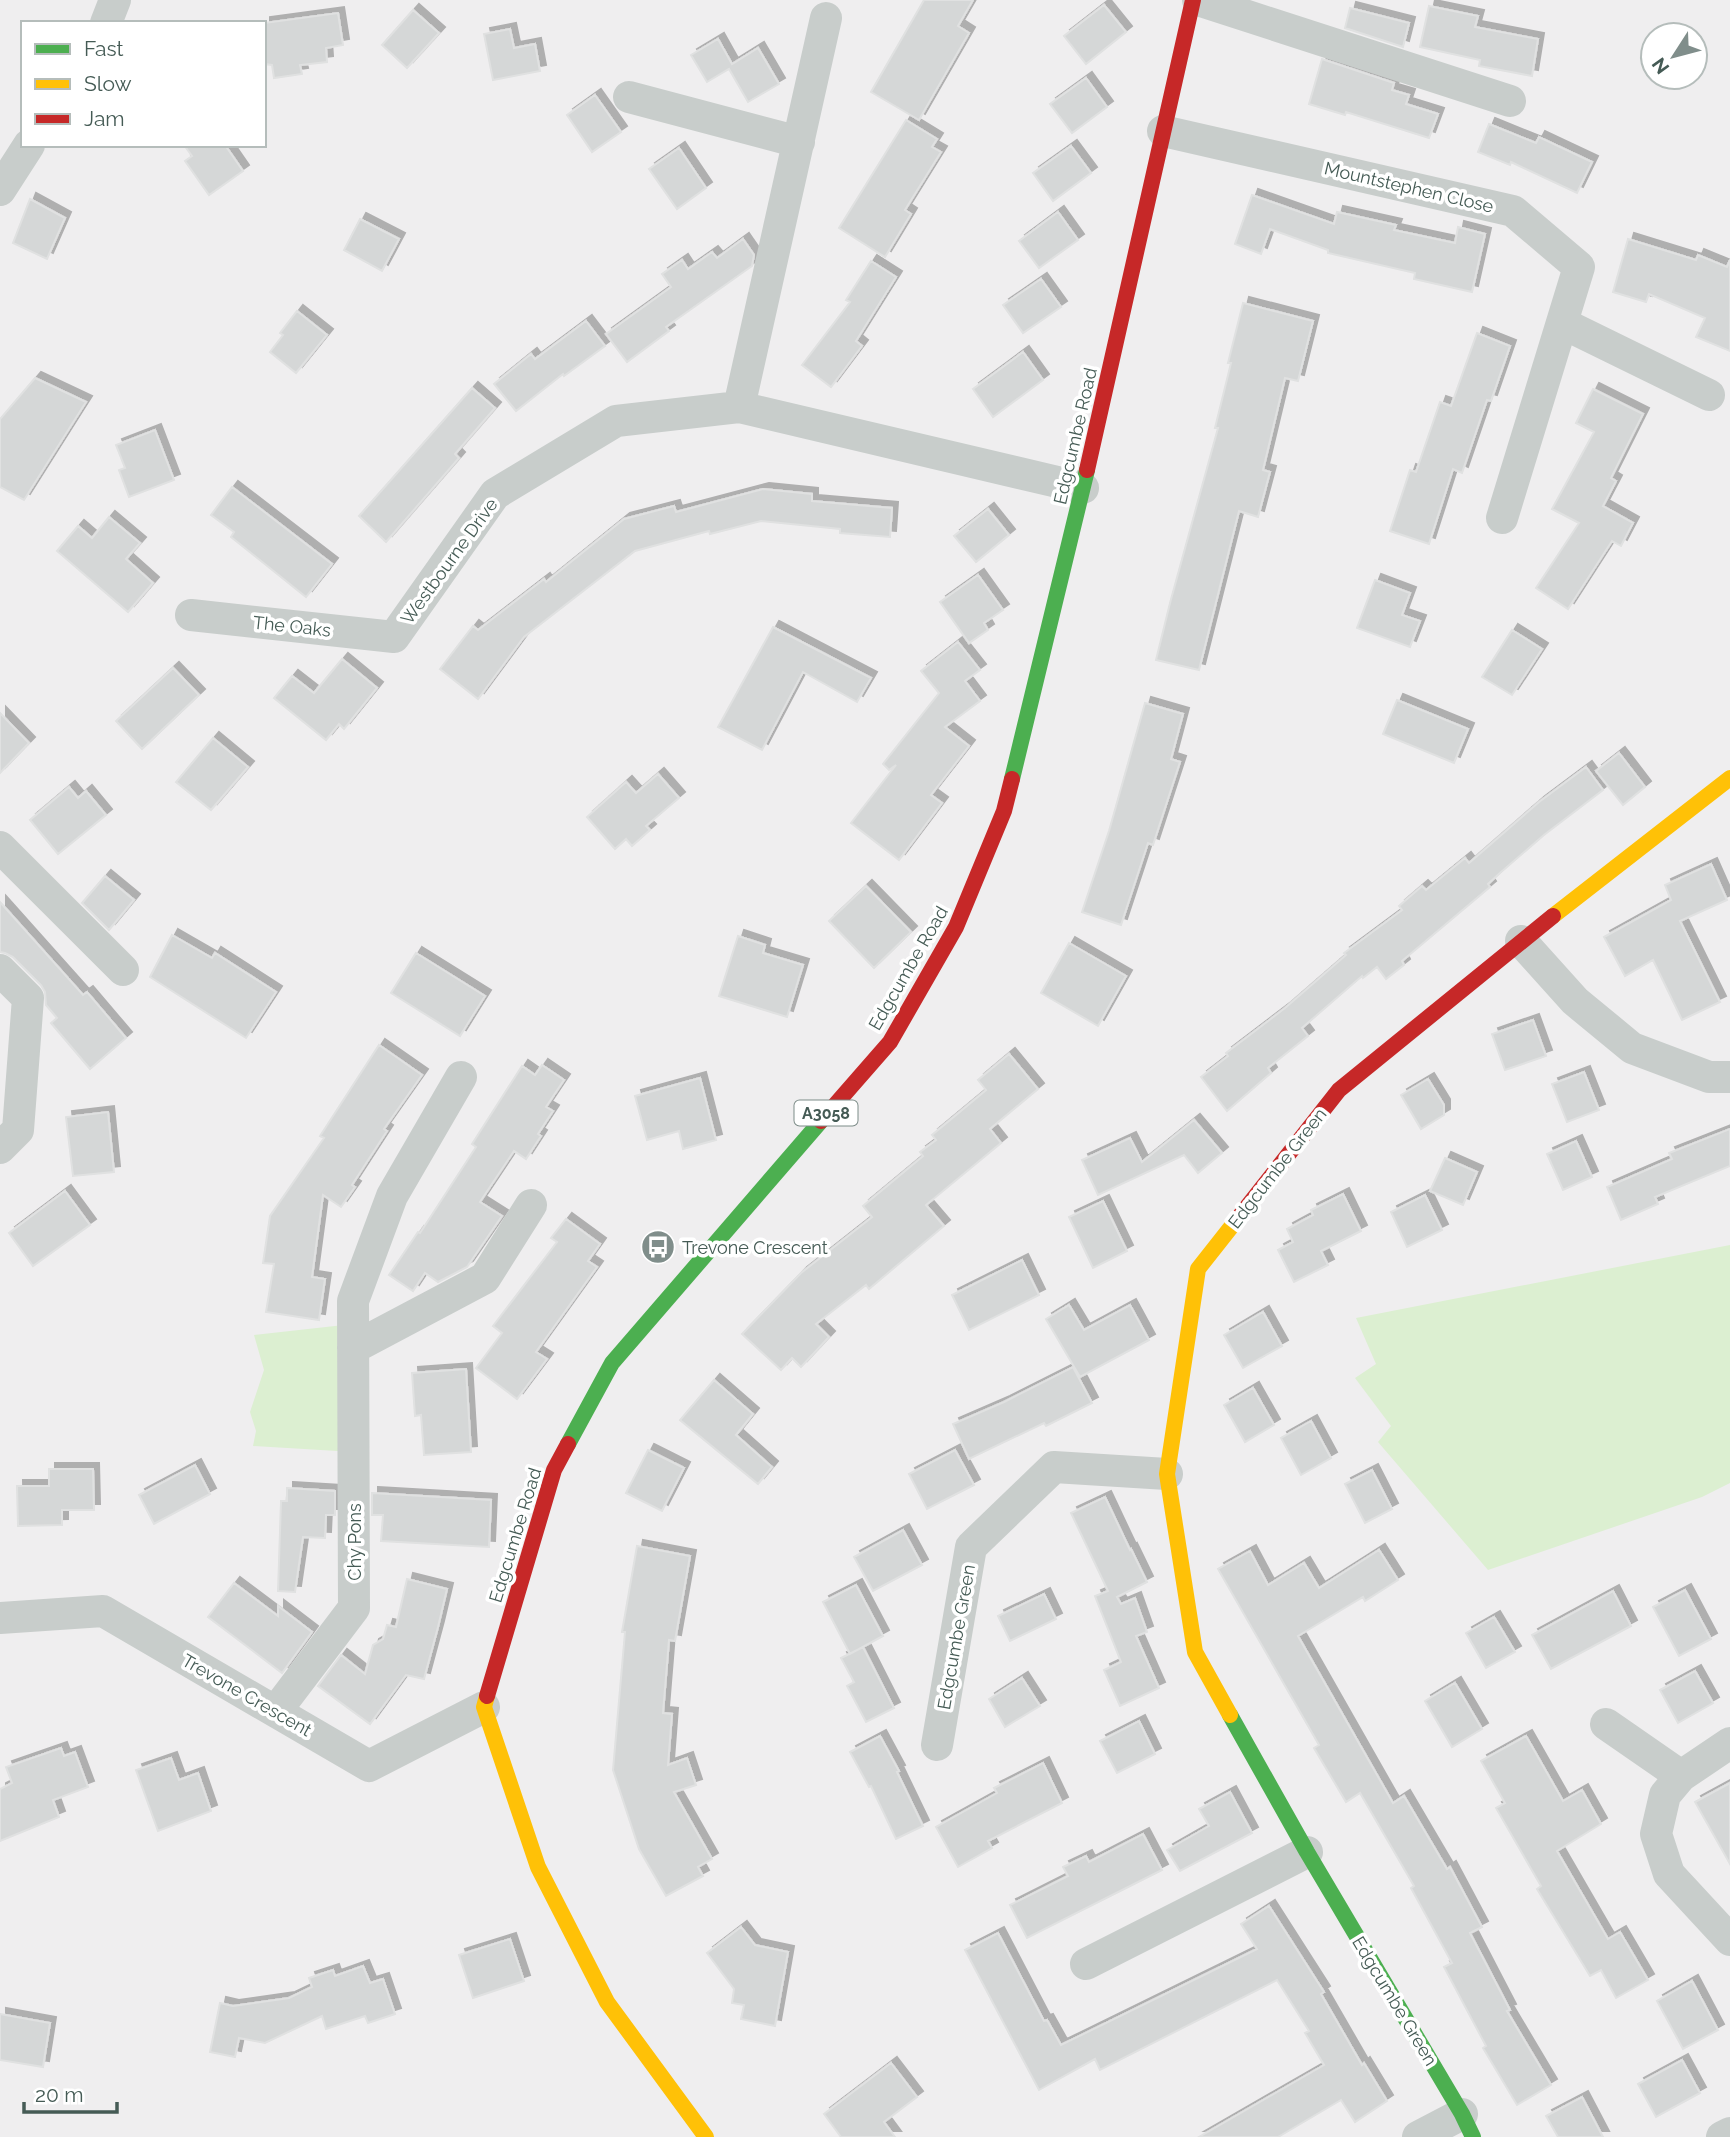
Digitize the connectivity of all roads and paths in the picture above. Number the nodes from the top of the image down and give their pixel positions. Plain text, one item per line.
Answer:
1 (115, 0) edge
2 (1195, 0) edge
3 (826, 18) dead end
4 (107, 21) edge
5 (629, 97) dead end
6 (1510, 101) dead end
7 (1163, 131) junction
8 (799, 142) junction
9 (28, 147) edge
10 (0, 190) edge
11 (1562, 323) junction
12 (1709, 395) dead end
13 (740, 407) junction
14 (1083, 488) junction
15 (1502, 518) dead end
16 (191, 615) dead end
17 (394, 638) joint
18 (1730, 778) edge
19 (0, 847) edge
20 (1521, 941) junction
21 (0, 970) edge
22 (123, 970) dead end
23 (461, 1077) dead end
24 (1730, 1077) edge
25 (0, 1148) edge
26 (531, 1205) dead end
27 (353, 1348) junction
28 (1167, 1474) junction
29 (0, 1618) edge
30 (484, 1707) junction
31 (276, 1711) junction
32 (1606, 1724) dead end
33 (1730, 1744) edge
34 (937, 1745) dead end
35 (1681, 1776) junction
36 (1307, 1852) junction
37 (1730, 1940) edge
38 (1086, 1964) dead end
39 (1467, 2125) edge
40 (1730, 2133) edge
41 (705, 2137) edge
42 (1418, 2137) edge
43 (1722, 2137) edge

1 - 4 street
2 - 6 street
2 - 7 main road, Edgcumbe Road / A3058
3 - 8 street
5 - 8 street
7 - 11 street, Mountstephen Close
7 - 14 main road, Edgcumbe Road / A3058
8 - 13 street
9 - 10 street
11 - 12 street
11 - 15 street, Mountstephen Close
13 - 14 street, Westbourne Drive
13 - 17 street, Westbourne Drive
14 - 30 main road, Edgcumbe Road / A3058
16 - 17 street, The Oaks
18 - 20 main road, Edgcumbe Green
19 - 22 street
20 - 24 street
20 - 28 main road, Edgcumbe Green
21 - 25 street
23 - 27 street, Chy Pons
26 - 27 street
27 - 31 street, Chy Pons
28 - 34 street, Edgcumbe Green
28 - 36 main road, Edgcumbe Green
29 - 31 street, Trevone Crescent
30 - 31 street, Trevone Crescent
30 - 41 main road
32 - 35 street
33 - 35 street
35 - 37 street
36 - 38 street
36 - 39 main road, Edgcumbe Green
39 - 42 street, Edgcumbe Green
40 - 43 street

